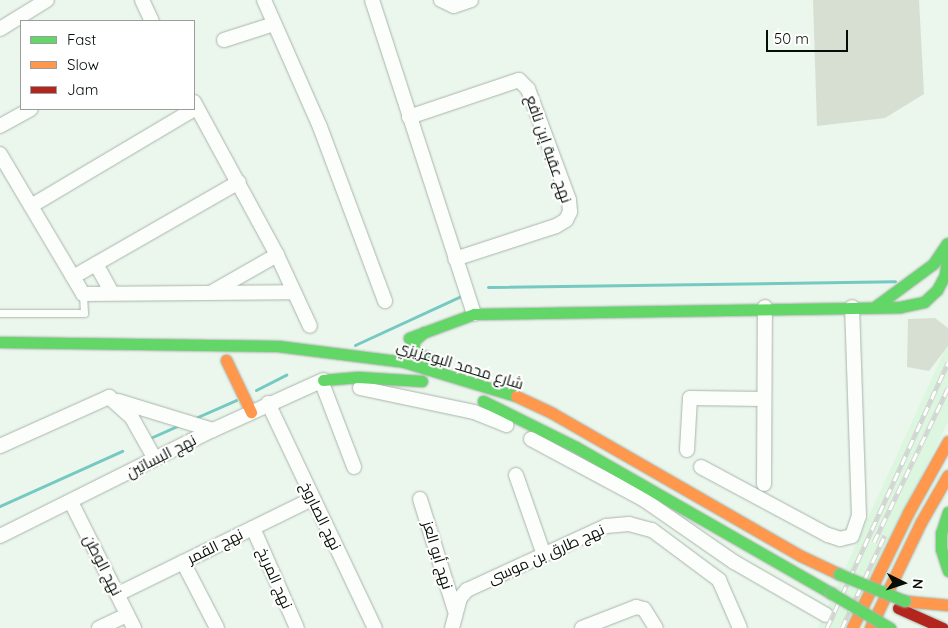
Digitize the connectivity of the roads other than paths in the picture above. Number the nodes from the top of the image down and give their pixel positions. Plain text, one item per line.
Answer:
1 (47, 0) edge
2 (142, 0) edge
3 (264, 0) edge
4 (372, 0) edge
5 (441, 0) edge
6 (471, 0) edge
7 (152, 20) edge
8 (274, 24) junction
9 (0, 29) edge
10 (224, 40) dead end
11 (195, 105) edge
12 (29, 110) edge
13 (187, 110) edge
14 (409, 117) junction
15 (0, 126) edge
16 (0, 154) edge
17 (239, 182) junction
18 (31, 206) junction
19 (948, 242) edge
20 (948, 251) edge
21 (277, 255) junction
22 (455, 259) junction
23 (96, 264) junction
24 (73, 277) junction
25 (211, 292) junction
26 (293, 292) junction
27 (112, 293) junction
28 (83, 294) junction
29 (385, 301) dead end
30 (876, 306) junction
31 (765, 307) junction
32 (852, 307) junction
33 (0, 313) edge
34 (474, 314) junction
35 (310, 326) dead end
36 (424, 332) junction
37 (0, 342) edge
38 (399, 342) dead end
39 (385, 348) dead end
40 (370, 355) junction
41 (213, 360) dead end
42 (323, 365) dead end
43 (321, 382) junction
44 (508, 393) junction
45 (471, 397) dead end
46 (764, 399) junction
47 (112, 400) junction
48 (268, 403) junction
49 (252, 412) junction
50 (213, 430) junction
51 (948, 440) edge
52 (0, 446) edge
53 (687, 450) dead end
54 (155, 460) junction
55 (354, 466) dead end
56 (701, 467) dead end
57 (516, 475) dead end
58 (948, 475) edge
59 (764, 484) dead end
60 (312, 499) junction
61 (420, 499) dead end
62 (71, 502) junction
63 (948, 512) edge
64 (253, 528) junction
65 (0, 536) edge
66 (544, 555) junction
67 (183, 562) junction
68 (948, 570) edge
69 (118, 594) junction
70 (901, 604) junction
71 (948, 604) edge
72 (455, 611) junction
73 (127, 615) junction
74 (826, 615) dead end
75 (894, 625) edge
76 (373, 627) edge
77 (99, 628) edge
78 (134, 628) edge
79 (216, 628) edge
80 (297, 628) edge
81 (452, 628) edge
82 (582, 628) edge
83 (656, 628) edge
84 (740, 628) edge
85 (852, 628) edge
86 (870, 628) edge
87 (943, 628) edge

1 - 9 street
2 - 7 street
3 - 8 street
4 - 14 street
5 - 6 street
8 - 10 street
8 - 29 street
11 - 17 street
12 - 15 street
13 - 18 street
14 - 22 street
14 - 22 street, نهج عقبة إبن نافع
16 - 18 street
17 - 21 street
17 - 23 street
18 - 24 street
19 - 30 main road
20 - 30 main road
21 - 25 street
21 - 26 street
22 - 34 street
23 - 24 street
23 - 27 street
24 - 28 street
25 - 26 street
25 - 27 street
26 - 35 street
27 - 28 street
28 - 33 lane
30 - 32 main road
31 - 32 main road
31 - 34 main road
31 - 46 street
32 - 56 street
34 - 36 main road
36 - 38 main road
36 - 44 main road
37 - 40 main road, شارع محمد البوعزيزي
39 - 40 main road
40 - 44 main road, شارع محمد البوعزيزي
41 - 49 main road
42 - 43 main road, شارع محمد البوعزيزي
43 - 48 street, نهج البساتين
43 - 55 street
43 - 74 street
44 - 70 main road, شارع محمد البوعزيزي, bridge
45 - 75 main road, شارع محمد البوعزيزي, bridge
46 - 53 street
46 - 59 street
47 - 50 street
47 - 52 street
47 - 54 street
48 - 49 street, نهج البساتين
48 - 60 street, نهج الصاروخ
49 - 50 street, نهج البساتين
50 - 54 street, نهج البساتين
51 - 85 main road
54 - 62 street, نهج البساتين
57 - 66 street
58 - 86 main road
60 - 64 street, نهج القمر
60 - 76 street, نهج الصاروخ
61 - 72 street, نهج أبو العز
62 - 65 street, نهج البساتين
62 - 69 street, نهج الوطن
63 - 68 main road
64 - 67 street, نهج القمر
64 - 80 street, نهج المريخ
66 - 72 street, نهج طارق بن موسى
66 - 84 street, نهج طارق بن موسى
67 - 69 street, نهج القمر
67 - 79 street
69 - 73 street, نهج الوطن
70 - 71 main road
70 - 87 main road
72 - 81 street, نهج طارق بن موسى
73 - 77 street
73 - 78 street, نهج الوطن
82 - 83 street

